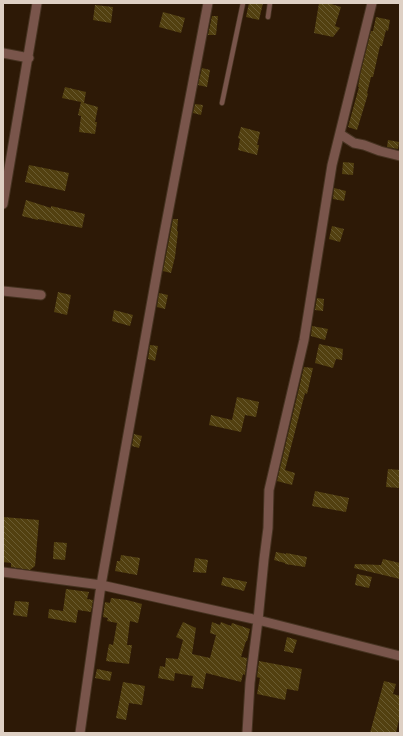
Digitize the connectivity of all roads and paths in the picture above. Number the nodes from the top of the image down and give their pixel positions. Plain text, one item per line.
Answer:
1 (38, 3) edge
2 (208, 3) edge
3 (243, 3) edge
4 (270, 3) edge
5 (372, 3) edge
6 (268, 17) dead end
7 (3, 53) edge
8 (29, 58) junction
9 (222, 103) dead end
10 (340, 134) junction
11 (400, 156) edge
12 (3, 204) edge
13 (3, 291) edge
14 (41, 295) dead end
15 (3, 572) edge
16 (102, 585) junction
17 (258, 620) junction
18 (400, 656) edge
19 (80, 733) edge
20 (247, 733) edge

1 - 8 street
2 - 16 street
3 - 9 lane
4 - 6 lane
5 - 10 street
7 - 8 street
8 - 12 street
10 - 11 street
10 - 17 street
13 - 14 street
15 - 16 street
16 - 17 street
16 - 19 street
17 - 18 street
17 - 20 street

